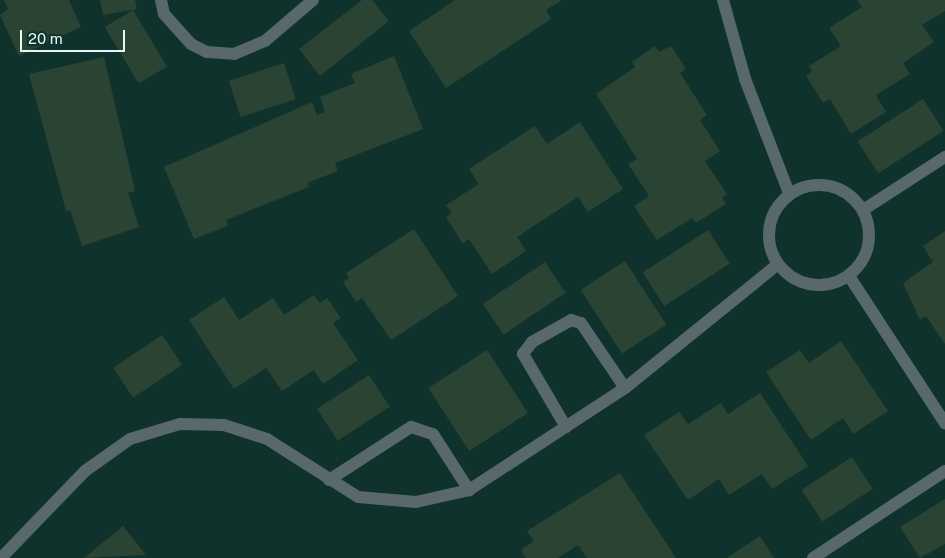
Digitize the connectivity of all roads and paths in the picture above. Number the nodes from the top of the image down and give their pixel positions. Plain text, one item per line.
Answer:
1 (161, 0) edge
2 (313, 0) edge
3 (723, 0) edge
4 (945, 157) edge
5 (789, 193) junction
6 (863, 210) junction
7 (778, 265) junction
8 (849, 276) junction
9 (625, 388) junction
10 (945, 423) edge
11 (566, 427) junction
12 (945, 471) edge
13 (329, 480) junction
14 (469, 490) junction
15 (1, 558) edge
16 (813, 558) edge

1 - 2 street
3 - 5 street
4 - 6 street
5 - 6 street
5 - 7 street
6 - 8 street
7 - 8 street
7 - 9 street
8 - 10 street
9 - 11 street
9 - 11 street
11 - 14 street
12 - 16 street
13 - 14 street
13 - 14 street
13 - 15 street

